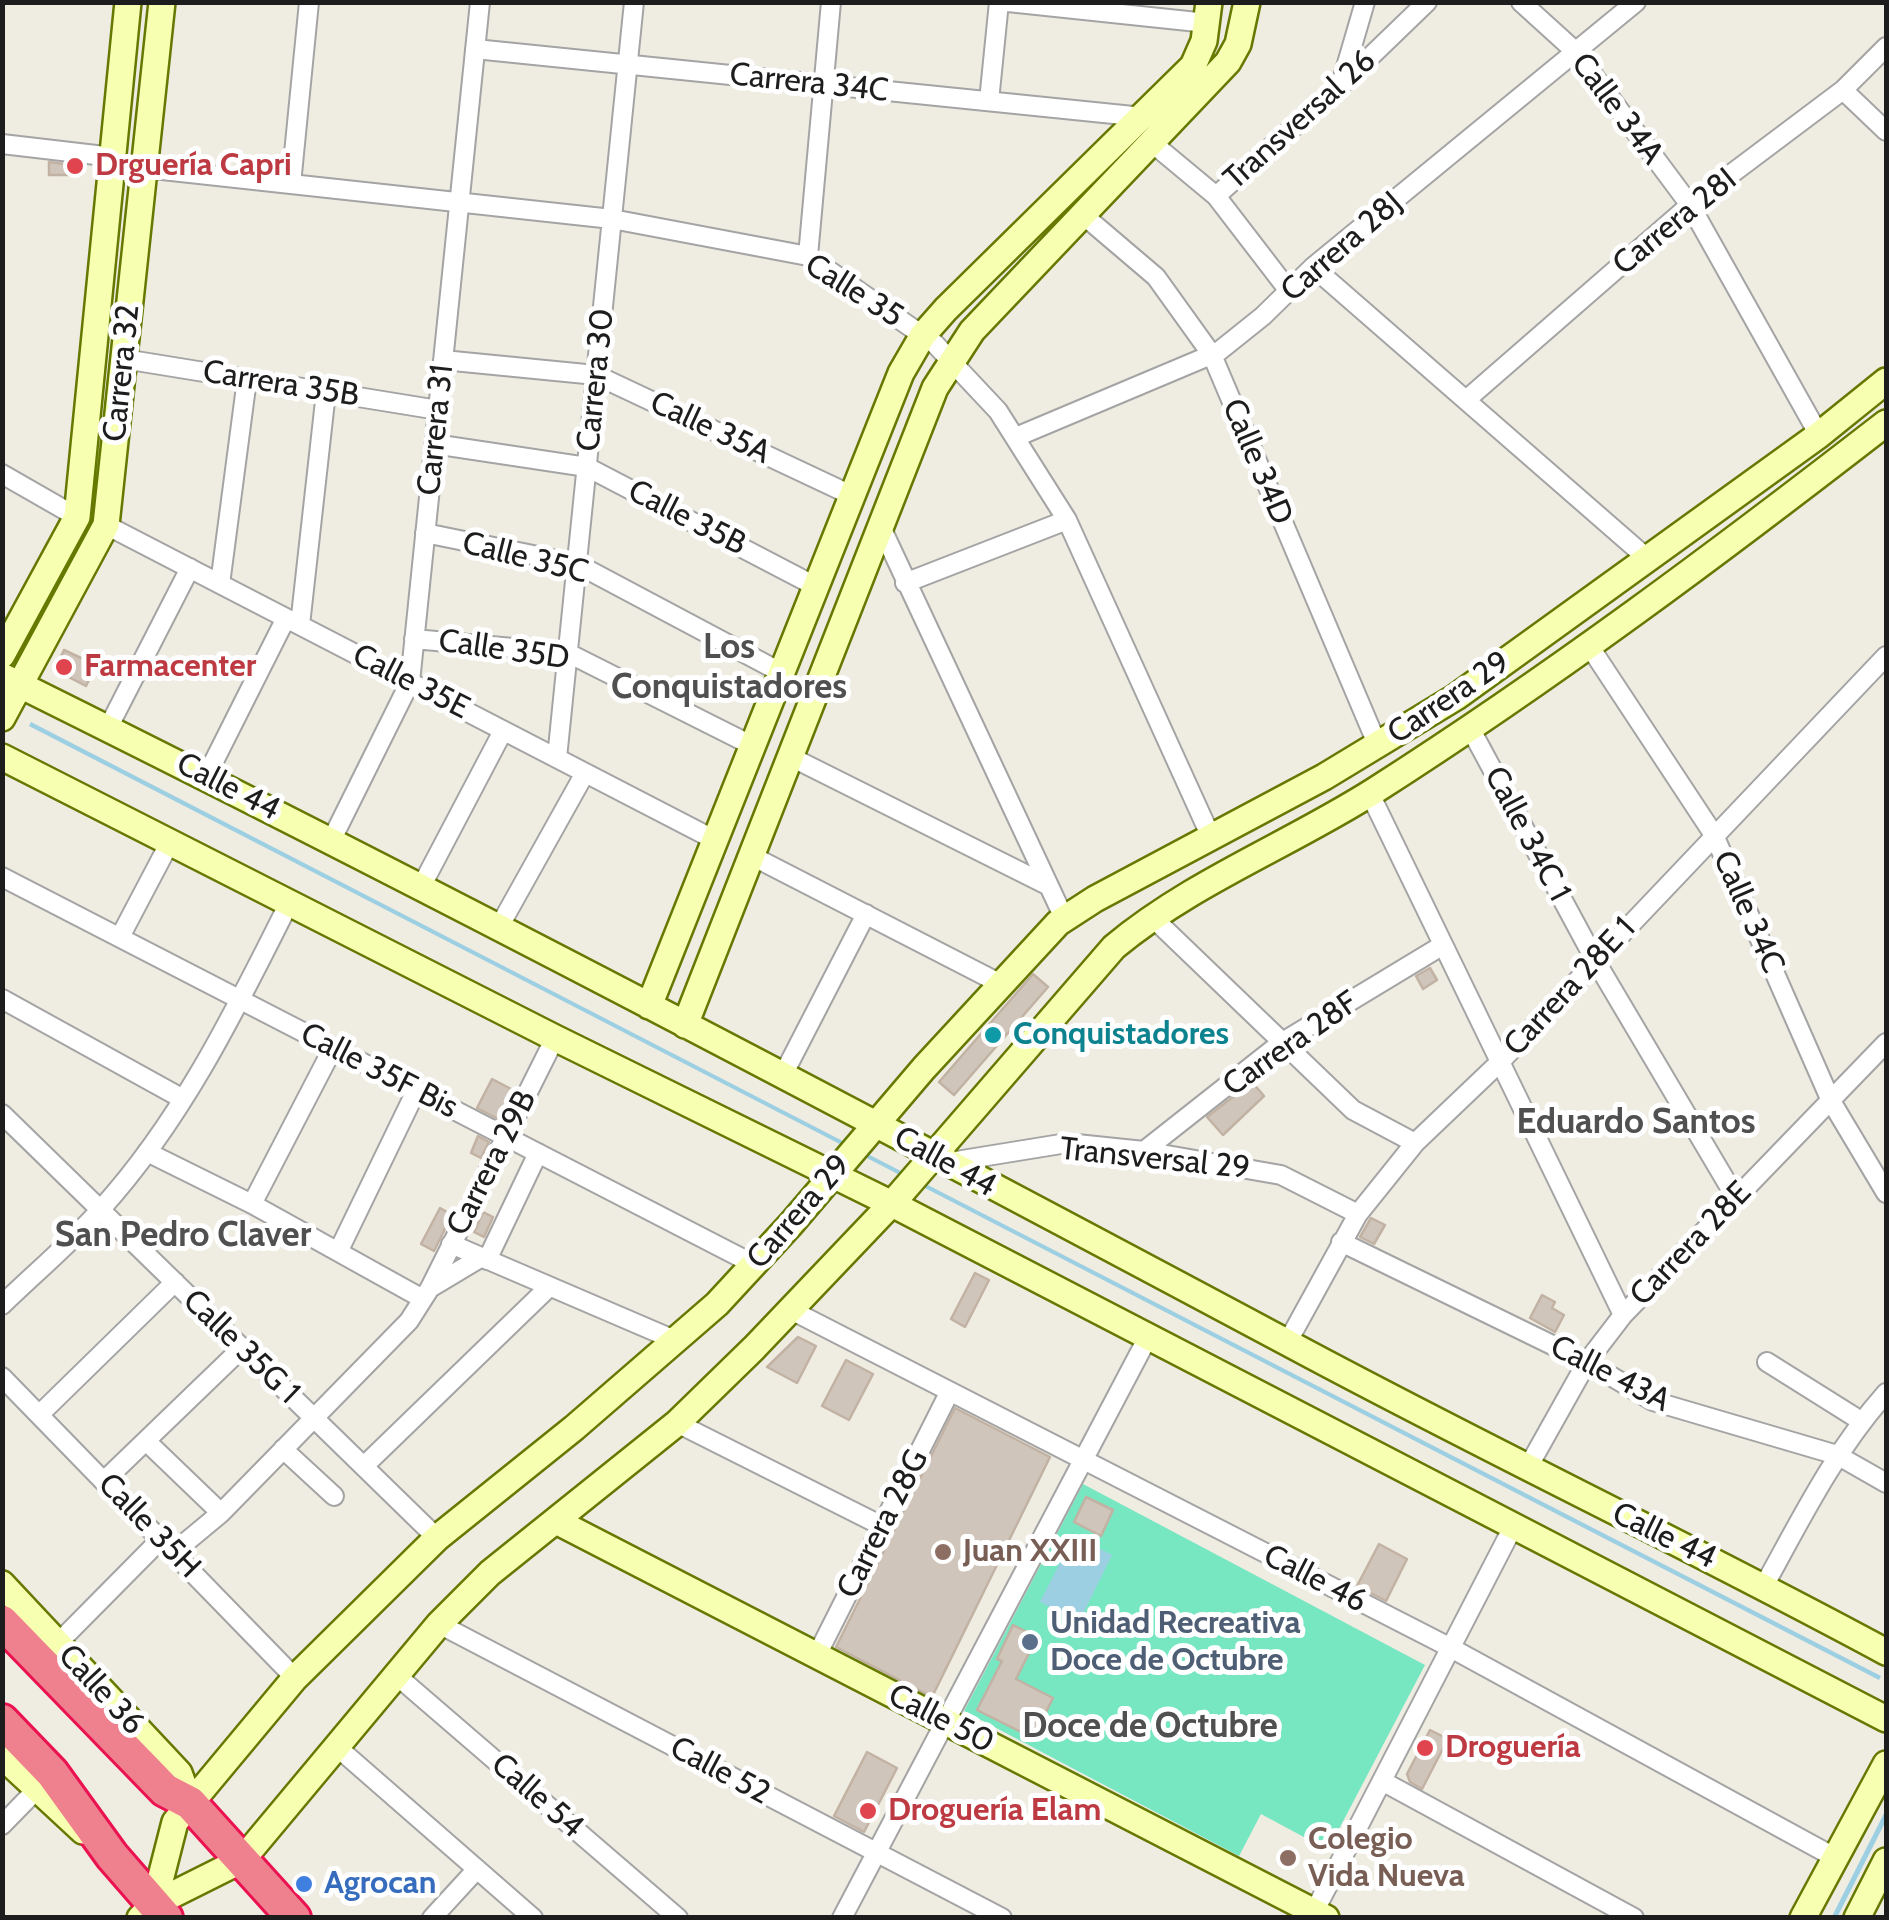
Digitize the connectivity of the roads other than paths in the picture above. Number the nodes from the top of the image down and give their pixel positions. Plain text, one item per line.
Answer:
1 (128, 2) edge
2 (162, 2) edge
3 (309, 2) edge
4 (480, 2) edge
5 (634, 2) edge
6 (831, 2) edge
7 (999, 2) edge
8 (1008, 2) edge
9 (1248, 2) edge
10 (1365, 2) edge
11 (1427, 2) edge
12 (1520, 2) edge
13 (1636, 2) edge
14 (1208, 13) edge
15 (1886, 46) edge
16 (476, 49) junction
17 (1576, 52) junction
18 (628, 64) junction
19 (824, 84) junction
20 (1340, 86) junction
21 (1843, 90) junction
22 (989, 101) junction
23 (1143, 116) junction
24 (1886, 131) edge
25 (1151, 142) junction
26 (2, 144) edge
27 (113, 157) junction
28 (144, 168) junction
29 (291, 184) junction
30 (1216, 196) junction
31 (459, 203) junction
32 (1690, 205) junction
33 (1082, 214) junction
34 (612, 219) junction
35 (808, 256) junction
36 (1313, 268) junction
37 (1289, 291) junction
38 (946, 309) junction
39 (972, 331) junction
40 (923, 335) junction
41 (1212, 355) junction
42 (124, 359) junction
43 (443, 360) junction
44 (953, 360) junction
45 (901, 373) junction
46 (596, 375) junction
47 (248, 379) junction
48 (1886, 381) edge
49 (935, 388) junction
50 (326, 392) junction
51 (1466, 400) junction
52 (438, 410) junction
53 (1886, 422) edge
54 (1819, 436) junction
55 (1016, 437) junction
56 (434, 444) junction
57 (587, 466) junction
58 (2, 474) edge
59 (853, 496) junction
60 (76, 517) junction
61 (1067, 520) junction
62 (106, 525) junction
63 (881, 526) junction
64 (425, 533) junction
65 (1648, 559) junction
66 (577, 564) junction
67 (190, 568) junction
68 (905, 582) junction
69 (220, 584) junction
70 (817, 587) junction
71 (293, 622) junction
72 (414, 639) junction
73 (1588, 644) junction
74 (568, 653) junction
75 (2, 656) edge
76 (1886, 656) edge
77 (782, 673) junction
78 (11, 680) edge
79 (410, 682) junction
80 (2, 718) edge
81 (108, 728) junction
82 (1470, 728) junction
83 (504, 730) junction
84 (753, 746) junction
85 (1378, 746) junction
86 (791, 756) junction
87 (2, 757) edge
88 (557, 758) junction
89 (585, 773) junction
90 (206, 777) junction
91 (1370, 794) junction
92 (1714, 835) junction
93 (1211, 837) junction
94 (332, 839) junction
95 (715, 840) junction
96 (170, 842) junction
97 (752, 856) junction
98 (2, 877) edge
99 (1049, 886) junction
100 (421, 887) junction
101 (289, 902) junction
102 (866, 914) junction
103 (1151, 916) junction
104 (1064, 918) junction
105 (500, 927) junction
106 (120, 938) junction
107 (1443, 945) junction
108 (1594, 960) junction
109 (664, 968) junction
110 (1001, 984) junction
111 (700, 985) junction
112 (2, 999) edge
113 (240, 1000) junction
114 (649, 1006) junction
115 (685, 1025) junction
116 (555, 1038) junction
117 (1281, 1043) junction
118 (1886, 1043) edge
119 (333, 1048) junction
120 (1500, 1062) junction
121 (783, 1075) junction
122 (416, 1091) junction
123 (183, 1099) junction
124 (1831, 1101) junction
125 (6, 1124) edge
126 (873, 1126) junction
127 (505, 1136) junction
128 (1415, 1143) junction
129 (1144, 1151) junction
130 (147, 1152) junction
131 (538, 1154) junction
132 (935, 1160) junction
133 (834, 1173) junction
134 (1886, 1193) edge
135 (1736, 1198) junction
136 (893, 1201) junction
137 (252, 1204) junction
138 (101, 1210) junction
139 (1358, 1214) junction
140 (1341, 1242) junction
141 (451, 1244) junction
142 (339, 1250) junction
143 (483, 1259) junction
144 (755, 1266) junction
145 (175, 1282) junction
146 (548, 1287) junction
147 (426, 1294) junction
148 (2, 1305) edge
149 (790, 1310) junction
150 (1623, 1315) junction
151 (1148, 1337) junction
152 (677, 1341) junction
153 (1287, 1343) junction
154 (242, 1348) junction
155 (1587, 1362) junction
156 (1766, 1362) dead end
157 (2, 1377) edge
158 (949, 1393) junction
159 (1886, 1393) edge
160 (41, 1413) junction
161 (313, 1416) junction
162 (1861, 1420) junction
163 (677, 1423) junction
164 (146, 1441) junction
165 (283, 1449) junction
166 (1837, 1456) junction
167 (1082, 1460) junction
168 (364, 1466) junction
169 (1527, 1469) junction
170 (105, 1480) junction
171 (1886, 1483) edge
172 (334, 1496) dead end
173 (220, 1512) junction
174 (556, 1521) junction
175 (1514, 1524) junction
176 (882, 1526) junction
177 (438, 1538) junction
178 (168, 1545) junction
179 (2, 1584) edge
180 (1764, 1586) junction
181 (2, 1622) edge
182 (438, 1624) junction
183 (57, 1644) junction
184 (1450, 1648) junction
185 (1886, 1652) edge
186 (817, 1656) junction
187 (396, 1675) junction
188 (295, 1678) junction
189 (1886, 1719) edge
190 (2, 1721) edge
191 (944, 1721) junction
192 (337, 1747) junction
193 (2, 1756) edge
194 (1886, 1764) edge
195 (44, 1781) junction
196 (1382, 1781) junction
197 (190, 1803) junction
198 (2, 1825) edge
199 (874, 1852) junction
200 (1834, 1857) junction
201 (242, 1860) junction
202 (1886, 1861) edge
203 (477, 1869) junction
204 (654, 1896) junction
205 (153, 1913) edge
206 (1317, 1915) edge
207 (294, 1918) edge
208 (432, 1918) edge
209 (533, 1918) edge
210 (678, 1918) edge
211 (696, 1918) edge
212 (842, 1918) edge
213 (1002, 1918) edge
214 (1634, 1918) edge
215 (1803, 1918) edge
216 (1857, 1918) edge

1 - 27 main road, Carrera 32
2 - 28 main road, Carrera 32
3 - 29 street
4 - 16 street, Carrera 31
5 - 18 street, Carrera 30
6 - 19 street
7 - 22 street
8 - 14 street
9 - 25 main road
10 - 20 street
11 - 20 street, Transversal 26
12 - 17 street, Calle 34A
13 - 17 street, Carrera 28J
14 - 23 main road
15 - 21 street, Carrera 28I
16 - 18 street, Carrera 34C
16 - 31 street, Carrera 31
17 - 32 street, Calle 34A
17 - 36 street, Carrera 28J
18 - 19 street, Carrera 34C
18 - 34 street, Carrera 30
19 - 22 street, Carrera 34C
19 - 35 street
20 - 30 street, Transversal 26
21 - 24 street
21 - 32 street, Carrera 28I
22 - 23 street, Carrera 34C
23 - 38 main road
25 - 30 street
25 - 33 main road
26 - 27 street
27 - 60 main road, Carrera 32
28 - 29 street, Calle 35
28 - 42 main road, Carrera 32
29 - 31 street, Calle 35
30 - 37 street
31 - 34 street, Calle 35
31 - 43 street, Carrera 31
32 - 51 street, Carrera 28I
32 - 54 street, Calle 34A
33 - 39 main road
33 - 41 street, Calle 34D
34 - 35 street, Calle 35
34 - 46 street, Carrera 30
35 - 40 street, Calle 35
36 - 37 street, Carrera 28J
36 - 51 street
37 - 41 street, Carrera 28J
38 - 39 main road
38 - 40 main road
39 - 44 main road
40 - 44 street, Calle 35
40 - 45 main road
41 - 55 street, Carrera 28J
41 - 85 street, Calle 34D
42 - 47 street, Carrera 35B
42 - 62 main road, Carrera 32
43 - 46 street, Calle 35A
43 - 52 street, Carrera 31
44 - 49 main road
44 - 55 street, Calle 35
45 - 49 main road
45 - 59 main road
46 - 57 street, Carrera 30
46 - 59 street, Calle 35A
47 - 50 street, Carrera 35B
47 - 69 street
48 - 54 main road, Carrera 29
49 - 63 main road
50 - 52 street, Carrera 35B
50 - 71 street
51 - 65 street
52 - 56 street, Carrera 31
53 - 73 main road, Carrera 29
54 - 65 main road, Carrera 29
55 - 61 street, Calle 35
56 - 57 street, Calle 35B
56 - 64 street, Carrera 31
57 - 66 street, Carrera 30
57 - 70 street, Calle 35B
58 - 60 street
59 - 70 main road
60 - 75 main road, Carrera 32
61 - 68 street
61 - 93 street, Calle 35
62 - 67 street, Calle 35E
62 - 78 main road, Carrera 32
63 - 68 street
63 - 86 main road
64 - 66 street, Calle 35C
64 - 72 street, Carrera 31
65 - 85 main road, Carrera 29
66 - 74 street, Carrera 30
66 - 77 street, Calle 35C
67 - 69 street, Calle 35E
67 - 81 street
68 - 99 street
69 - 71 street, Calle 35E
70 - 77 main road
71 - 79 street, Calle 35E
71 - 90 street
72 - 74 street, Calle 35D
72 - 79 street, Carrera 31
73 - 82 main road, Carrera 29
73 - 92 street, Calle 34C
74 - 84 street, Calle 35D
74 - 88 street, Carrera 30
76 - 92 street, Carrera 28E 1
77 - 84 main road
78 - 80 main road, Carrera 32
78 - 81 main road, Calle 44
79 - 83 street, Calle 35E
79 - 94 street, Carrera 31
81 - 90 main road, Calle 44
82 - 91 main road, Carrera 29
82 - 108 street, Calle 34C 1
83 - 88 street, Calle 35E
83 - 100 street
84 - 95 main road
85 - 93 main road, Carrera 29
86 - 97 main road
86 - 99 street
87 - 96 main road, Calle 44
88 - 89 street, Calle 35E
89 - 95 street, Calle 35E
89 - 105 street
90 - 94 main road, Calle 44
91 - 103 main road, Carrera 29
91 - 107 street
92 - 108 street, Carrera 28E 1
92 - 124 street, Calle 34C
93 - 104 main road, Carrera 29
94 - 100 main road, Calle 44
95 - 109 main road
96 - 101 main road, Calle 44
96 - 106 street
97 - 102 street
97 - 111 main road
98 - 106 street, Calle 35F Bis
99 - 104 street
100 - 105 main road, Calle 44
101 - 113 street
101 - 116 main road, Calle 44
102 - 110 street
102 - 121 street
103 - 117 street
103 - 132 main road, Carrera 29
104 - 110 main road, Carrera 29
105 - 114 main road, Calle 44
106 - 113 street, Calle 35F Bis
107 - 117 street, Carrera 28F
107 - 120 street
108 - 120 street, Carrera 28E 1
108 - 135 street, Calle 34C 1
109 - 111 main road
109 - 114 main road
110 - 126 main road, Carrera 29
111 - 115 main road
112 - 123 street
113 - 119 street, Calle 35F Bis
113 - 123 street
114 - 115 main road, Calle 44
115 - 121 main road, Calle 44
116 - 127 street, Carrera 29B
116 - 133 main road, Calle 44
117 - 128 street
117 - 129 street, Carrera 28F
118 - 124 street, Carrera 28E
119 - 122 street, Calle 35F Bis
119 - 137 street
120 - 128 street, Carrera 28E 1
120 - 150 street
121 - 126 main road, Calle 44
122 - 127 street, Calle 35F Bis
122 - 142 street
123 - 130 street
124 - 134 street, Calle 34C
124 - 135 street, Carrera 28E
125 - 138 street, Calle 35G 1
126 - 132 main road, Calle 44
126 - 133 main road, Carrera 29
127 - 131 street, Calle 35F Bis
127 - 141 street, Carrera 29B
128 - 139 street, Carrera 28E 1
129 - 132 street, Transversal 29
129 - 139 street, Transversal 29
130 - 137 street
130 - 138 street
131 - 143 street
131 - 144 street, Calle 35F Bis
132 - 136 main road, Carrera 29
132 - 153 main road, Calle 44
133 - 136 main road, Calle 44
133 - 144 main road, Carrera 29
135 - 150 street, Carrera 28E
136 - 149 main road, Carrera 29
136 - 151 main road, Calle 44
137 - 142 street
138 - 145 street, Calle 35G 1
138 - 148 street
139 - 140 street, Carrera 28E 1
140 - 153 street, Carrera 28E 1
140 - 155 street, Calle 43A
141 - 143 street
141 - 147 street, Carrera 29B
142 - 147 street
143 - 146 street
143 - 147 street, Carrera 29B
144 - 152 main road, Carrera 29
145 - 154 street, Calle 35G 1
145 - 160 street
146 - 152 street
146 - 168 street
147 - 161 street, Carrera 29B
149 - 158 street, Calle 46
149 - 163 main road, Carrera 29
150 - 155 street, Carrera 28E
151 - 167 street
151 - 175 main road, Calle 44
152 - 177 main road, Carrera 29
153 - 169 main road, Calle 44
154 - 161 street, Calle 35G 1
154 - 164 street
155 - 166 street, Calle 43A
155 - 169 street, Carrera 28E
156 - 162 street
157 - 160 street, Calle 35H
158 - 167 street, Calle 46
158 - 176 street, Carrera 28G
159 - 162 street
160 - 170 street, Calle 35H
161 - 165 street, Carrera 29B
161 - 168 street, Calle 35G 1
162 - 166 street
163 - 174 main road, Carrera 29
163 - 176 street
164 - 170 street
164 - 173 street
165 - 172 street
165 - 173 street, Carrera 29B
166 - 171 street, Calle 43A
166 - 180 street
167 - 184 street, Calle 46
167 - 191 street
168 - 177 street, Calle 35G 1
169 - 180 main road, Calle 44
170 - 178 street, Calle 35H
173 - 178 street, Carrera 29B
174 - 182 main road, Carrera 29
174 - 186 main road, Calle 50
175 - 184 street
175 - 189 main road, Calle 44
176 - 186 street, Carrera 28G
177 - 188 main road, Carrera 29
178 - 183 street, Carrera 29B
178 - 188 street, Calle 35H
179 - 183 main road, Calle 36
180 - 185 main road, Calle 44
181 - 197 highway
182 - 187 main road, Carrera 29
182 - 199 street, Calle 52
183 - 197 main road, Calle 36
184 - 196 street
184 - 200 street, Calle 46
186 - 191 main road, Calle 50
187 - 192 main road, Carrera 29
187 - 204 street, Calle 54
188 - 197 main road, Carrera 29
190 - 195 highway
191 - 199 street
191 - 206 main road, Calle 50
192 - 201 main road, Carrera 29
192 - 203 street
193 - 195 main road
194 - 200 main road
195 - 198 street
195 - 205 highway
196 - 206 street
196 - 214 street
197 - 201 highway
197 - 205 main road, Carrera 29
199 - 212 street
199 - 213 street, Calle 52
200 - 215 main road
201 - 205 main road, Carrera 29
201 - 207 highway
202 - 216 main road
203 - 208 street
203 - 209 street
204 - 210 street, Calle 54
204 - 211 street

